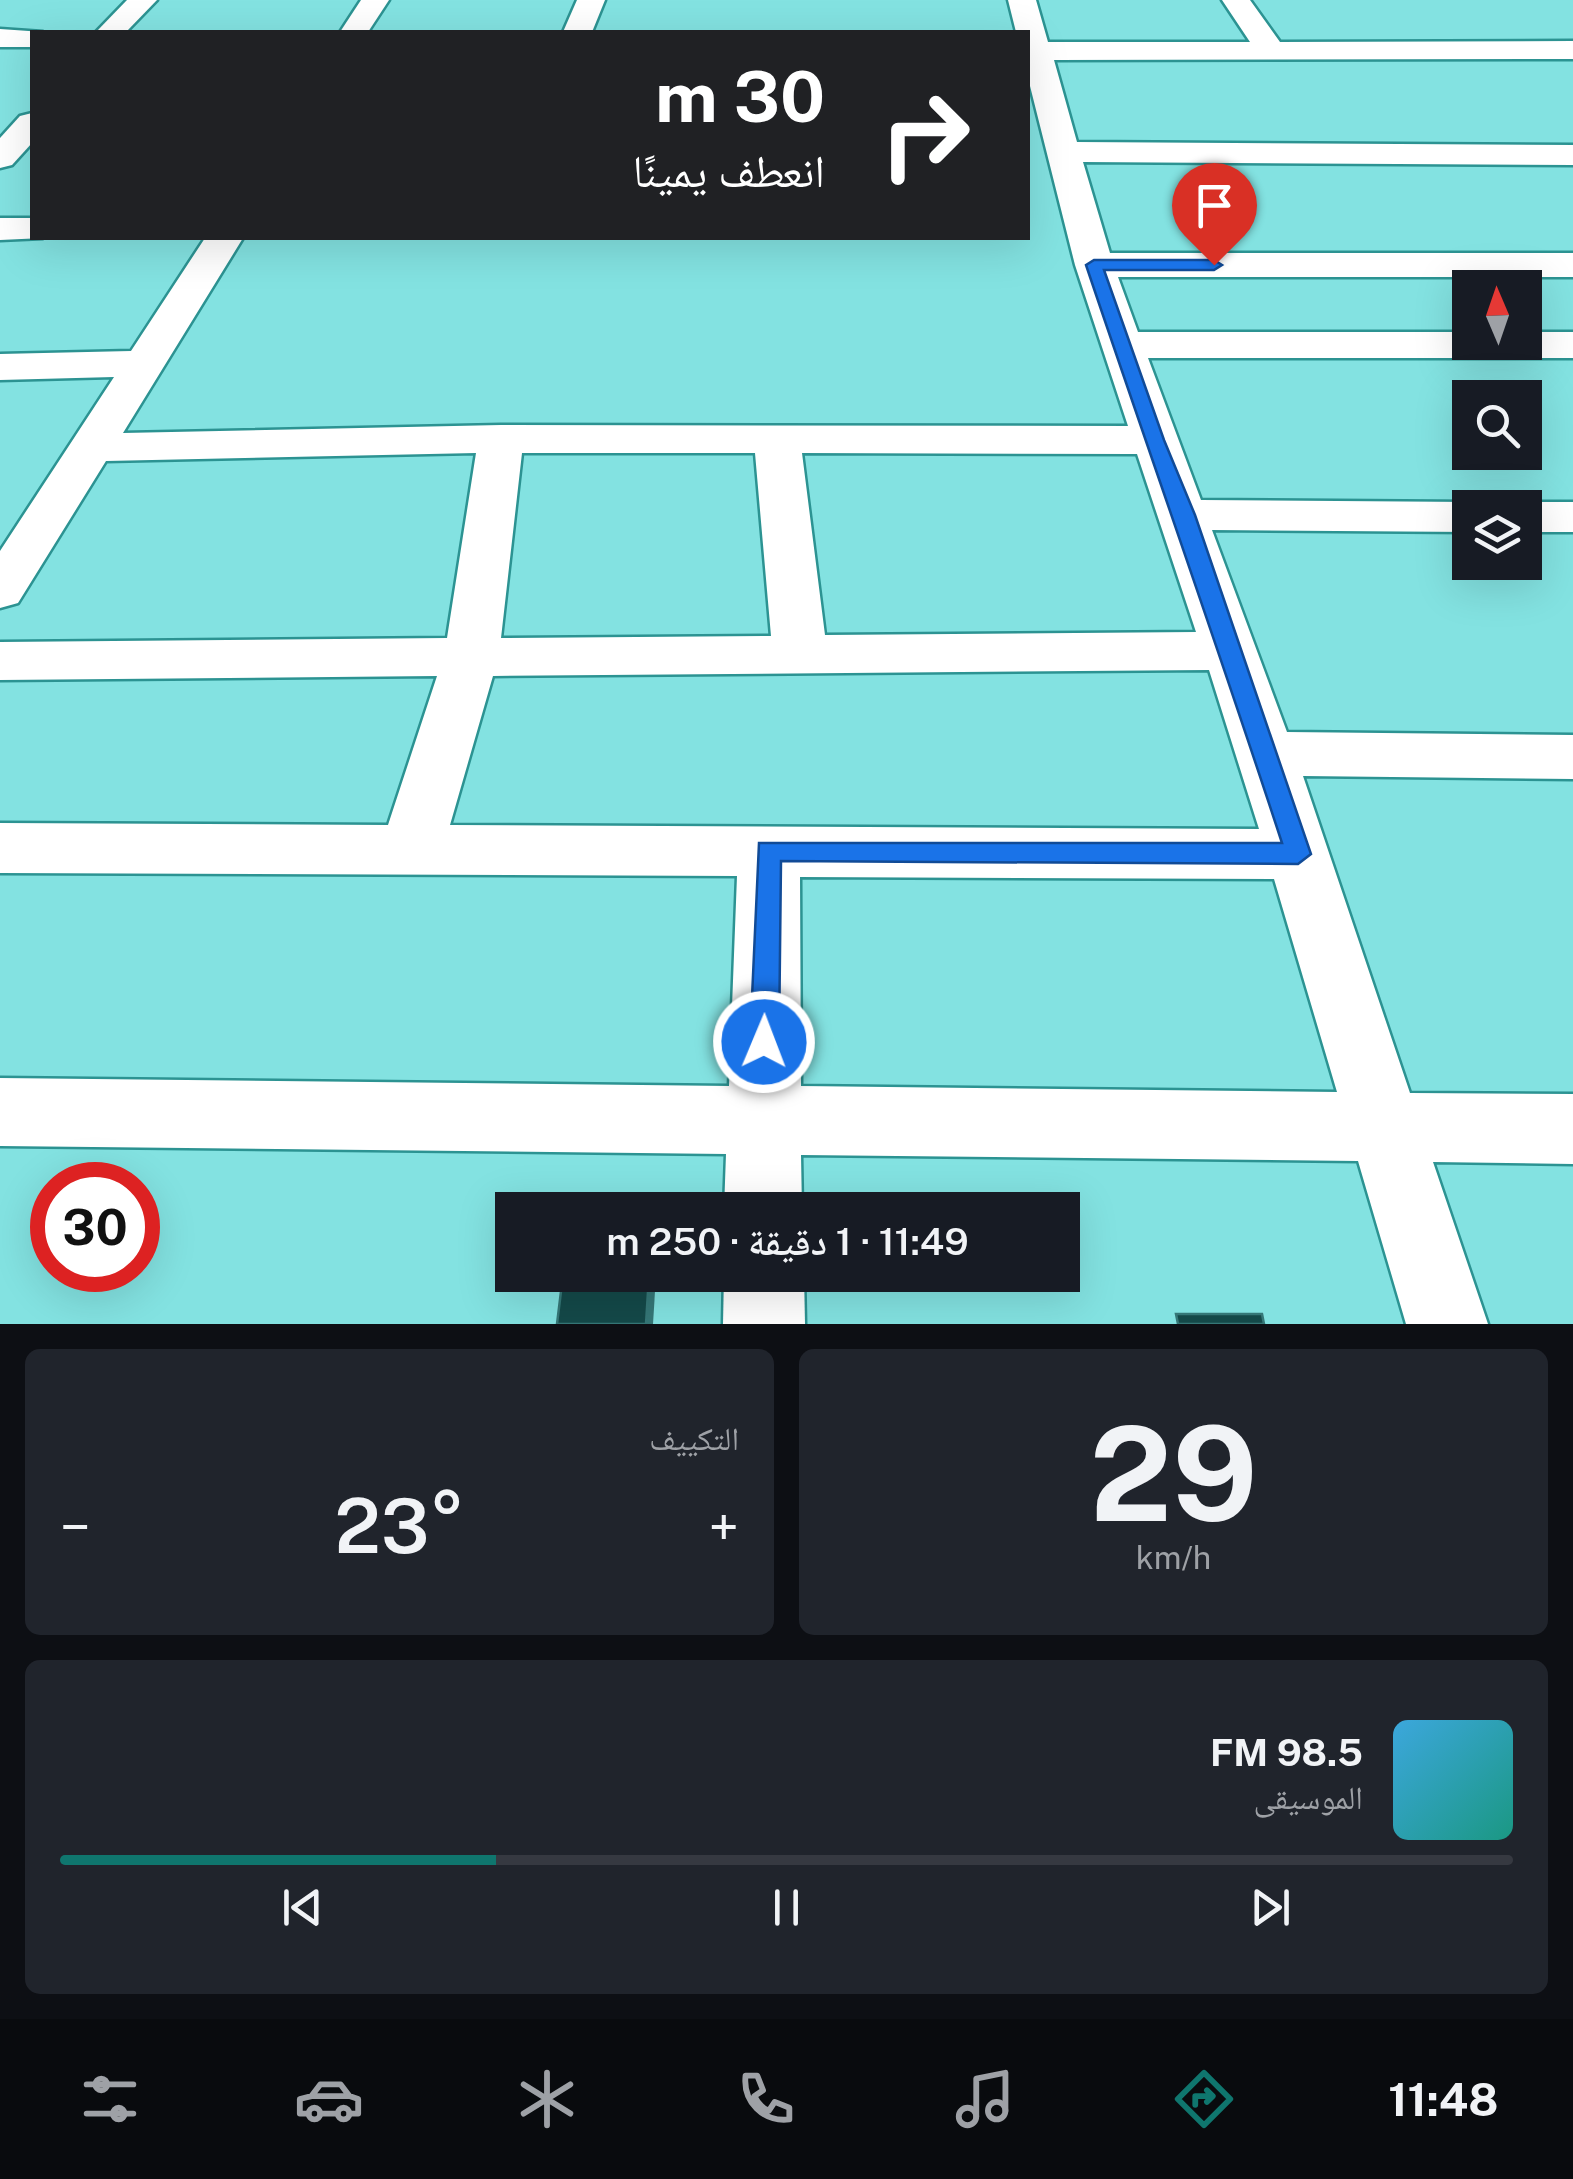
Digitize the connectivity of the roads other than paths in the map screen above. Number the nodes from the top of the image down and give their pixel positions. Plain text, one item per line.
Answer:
1 (143, 0) edge
2 (375, 0) edge
3 (591, 0) edge
4 (1236, 0) edge
5 (112, 30) edge
6 (355, 30) edge
7 (579, 30) edge
8 (1030, 34) edge
9 (0, 38) edge
10 (30, 38) edge
11 (1030, 44) edge
12 (1573, 50) edge
13 (1272, 51) junction
14 (0, 122) edge
15 (30, 123) edge
16 (30, 125) edge
17 (1051, 145) edge
18 (1573, 155) edge
19 (0, 158) edge
20 (0, 228) edge
21 (30, 228) edge
22 (223, 240) edge
23 (1094, 265) junction
24 (1573, 265) edge
25 (1125, 345) junction
26 (1573, 345) edge
27 (144, 364) junction
28 (0, 367) edge
29 (501, 439) junction
30 (777, 440) junction
31 (1154, 440) junction
32 (91, 448) junction
33 (1185, 515) junction
34 (1452, 517) edge
35 (1542, 517) edge
36 (1573, 518) edge
37 (7, 569) edge
38 (1232, 651) junction
39 (800, 652) junction
40 (472, 654) junction
41 (0, 661) edge
42 (1266, 754) junction
43 (1573, 757) edge
44 (0, 848) edge
45 (412, 848) junction
46 (768, 851) junction
47 (1298, 854) junction
48 (0, 1112) edge
49 (762, 1118) junction
50 (1384, 1126) junction
51 (1573, 1129) edge
52 (763, 1192) edge
53 (764, 1292) edge
54 (764, 1324) edge
55 (1447, 1324) edge

1 - 5 street
2 - 6 street
3 - 7 street
4 - 13 street
8 - 13 street
9 - 10 street
11 - 17 street
12 - 13 street
14 - 15 street
16 - 19 street
17 - 18 street
17 - 23 street
20 - 21 street
22 - 27 street
23 - 24 street
23 - 25 street
25 - 26 street
25 - 31 street
27 - 28 street
27 - 32 street
29 - 30 street
29 - 32 street
29 - 40 street
30 - 31 street
30 - 39 street
31 - 33 street
32 - 37 street
33 - 34 street
33 - 38 street
35 - 36 street
38 - 39 street
38 - 42 street
39 - 40 street
40 - 41 street
40 - 45 street
42 - 43 street
42 - 47 street
44 - 45 street
45 - 46 street
46 - 47 street
46 - 49 street
47 - 50 street
48 - 49 street
49 - 50 street
49 - 52 street
50 - 51 street
50 - 55 street
53 - 54 street

